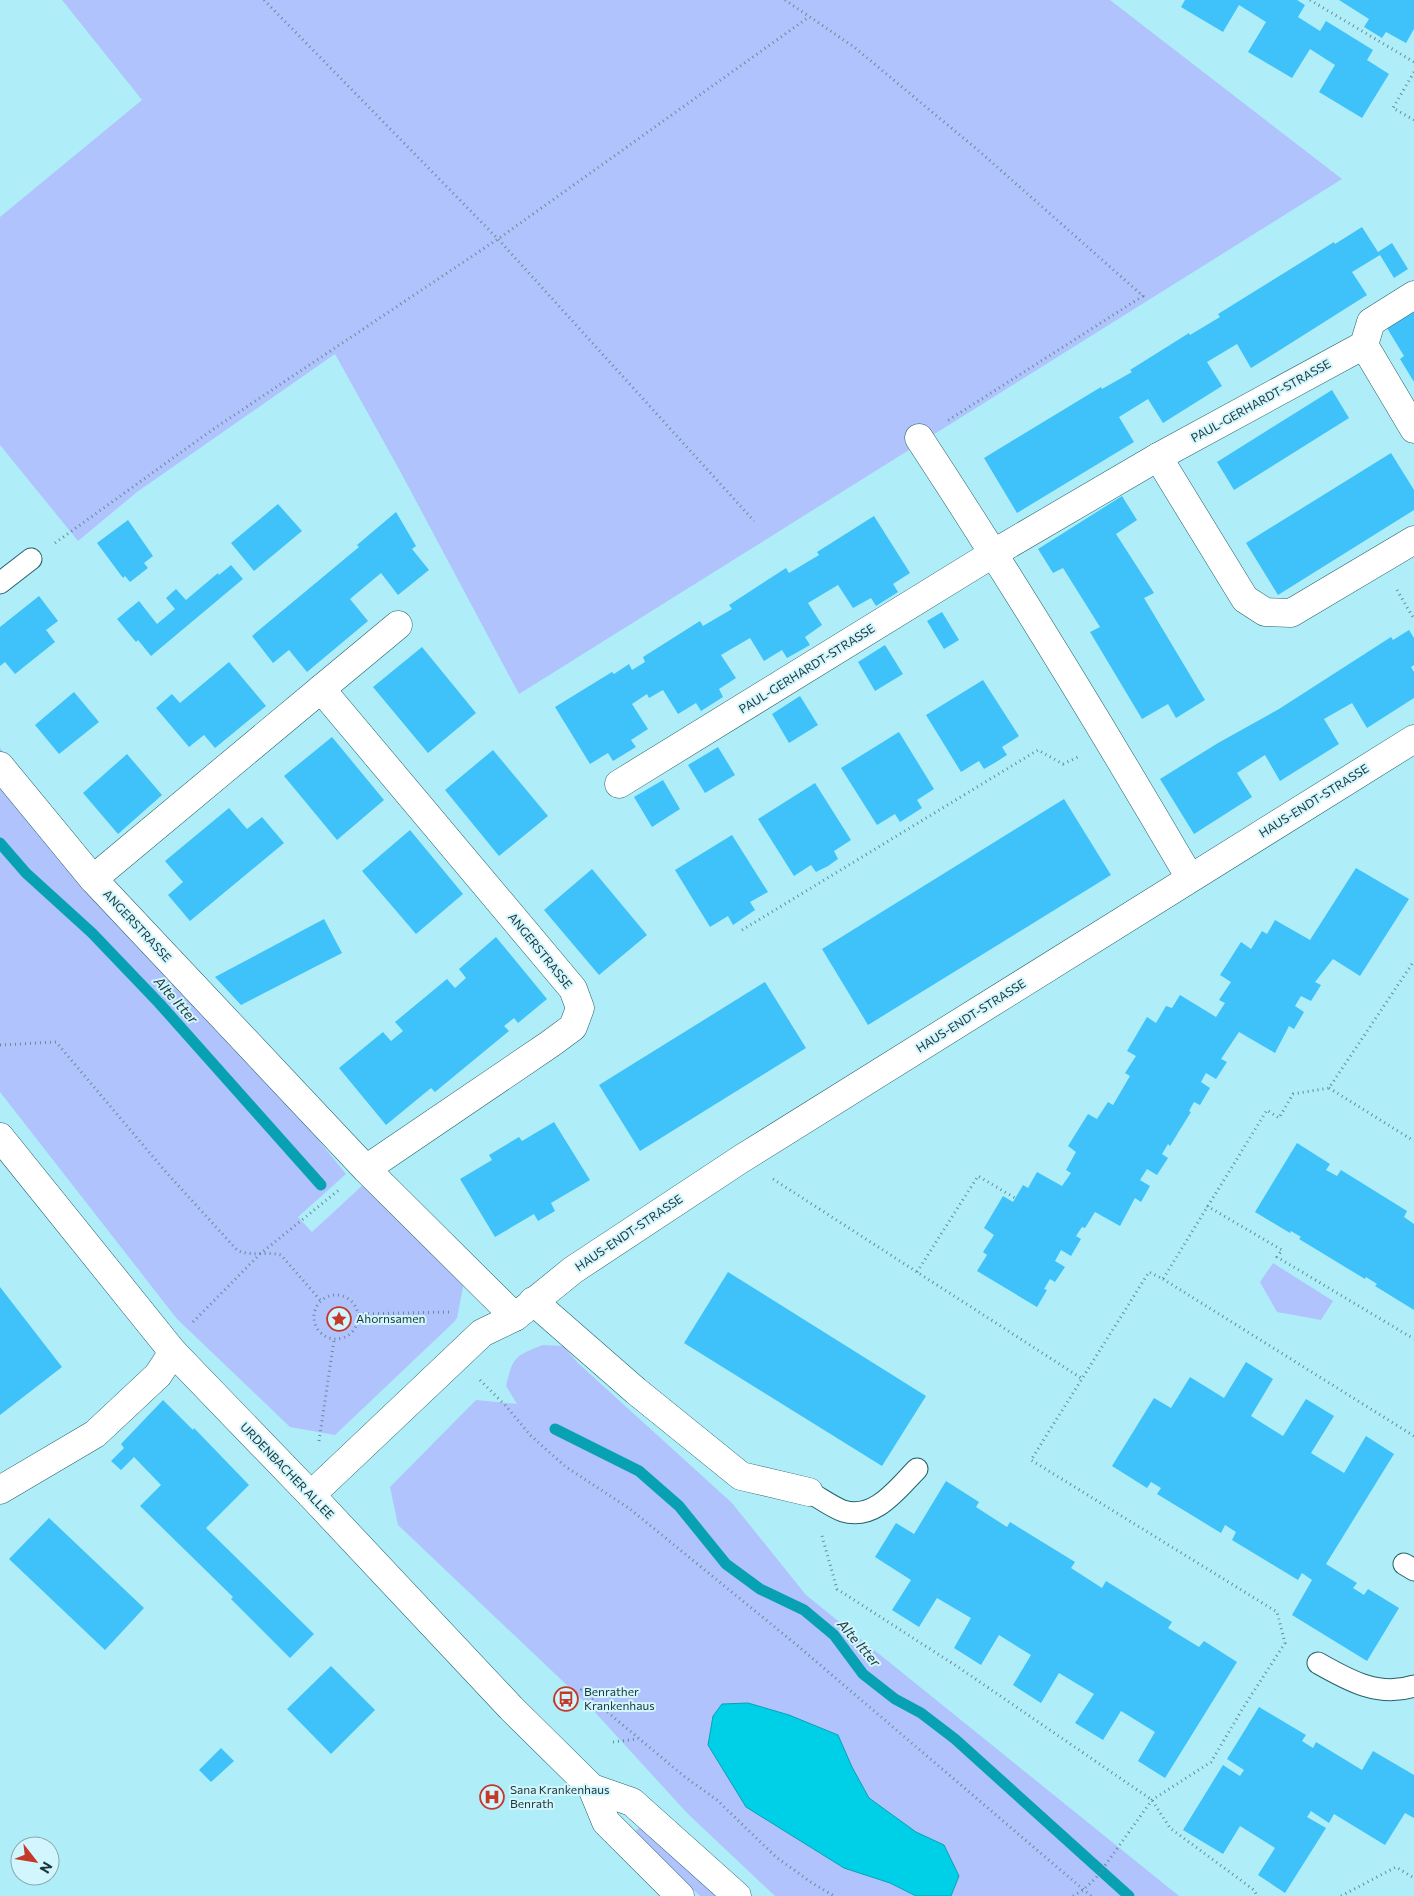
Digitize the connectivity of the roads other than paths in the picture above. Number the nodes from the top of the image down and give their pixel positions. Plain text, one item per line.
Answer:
1 (1414, 295) edge
2 (1364, 345) junction
3 (1414, 429) edge
4 (919, 438) road end
5 (1158, 457) junction
6 (1414, 540) edge
7 (994, 554) junction
8 (31, 559) road end
9 (0, 583) edge
10 (398, 625) dead end
11 (321, 689) junction
12 (1414, 739) edge
13 (0, 766) edge
14 (620, 784) dead end
15 (1190, 878) junction
16 (93, 879) junction
17 (0, 1137) edge
18 (366, 1169) junction
19 (524, 1309) junction
20 (173, 1352) junction
21 (917, 1469) dead end
22 (0, 1490) edge
23 (809, 1492) joint
24 (311, 1495) junction
25 (1318, 1663) dead end
26 (1414, 1686) edge
27 (592, 1788) junction
28 (680, 1896) edge
29 (738, 1896) edge

1 - 2 street
2 - 3 street
2 - 5 street, PAUL-GERHARDT-STRASSE
4 - 7 street
5 - 6 street
5 - 7 street, PAUL-GERHARDT-STRASSE
7 - 14 street, PAUL-GERHARDT-STRASSE
7 - 15 street
8 - 9 lane
10 - 11 street, ANGERSTRASSE
11 - 16 street, ANGERSTRASSE
11 - 18 street, ANGERSTRASSE
12 - 15 street, HAUS-ENDT-STRASSE
13 - 16 street, ANGERSTRASSE
15 - 19 street, HAUS-ENDT-STRASSE
16 - 18 street, ANGERSTRASSE
17 - 20 street, URDENBACHER ALLEE
18 - 19 street, ANGERSTRASSE
19 - 23 street
19 - 24 street, HAUS-ENDT-STRASSE
20 - 22 street
20 - 24 street, URDENBACHER ALLEE
21 - 23 lane
24 - 27 street, URDENBACHER ALLEE
25 - 26 lane
27 - 28 street, URDENBACHER ALLEE
27 - 29 street, URDENBACHER ALLEE

